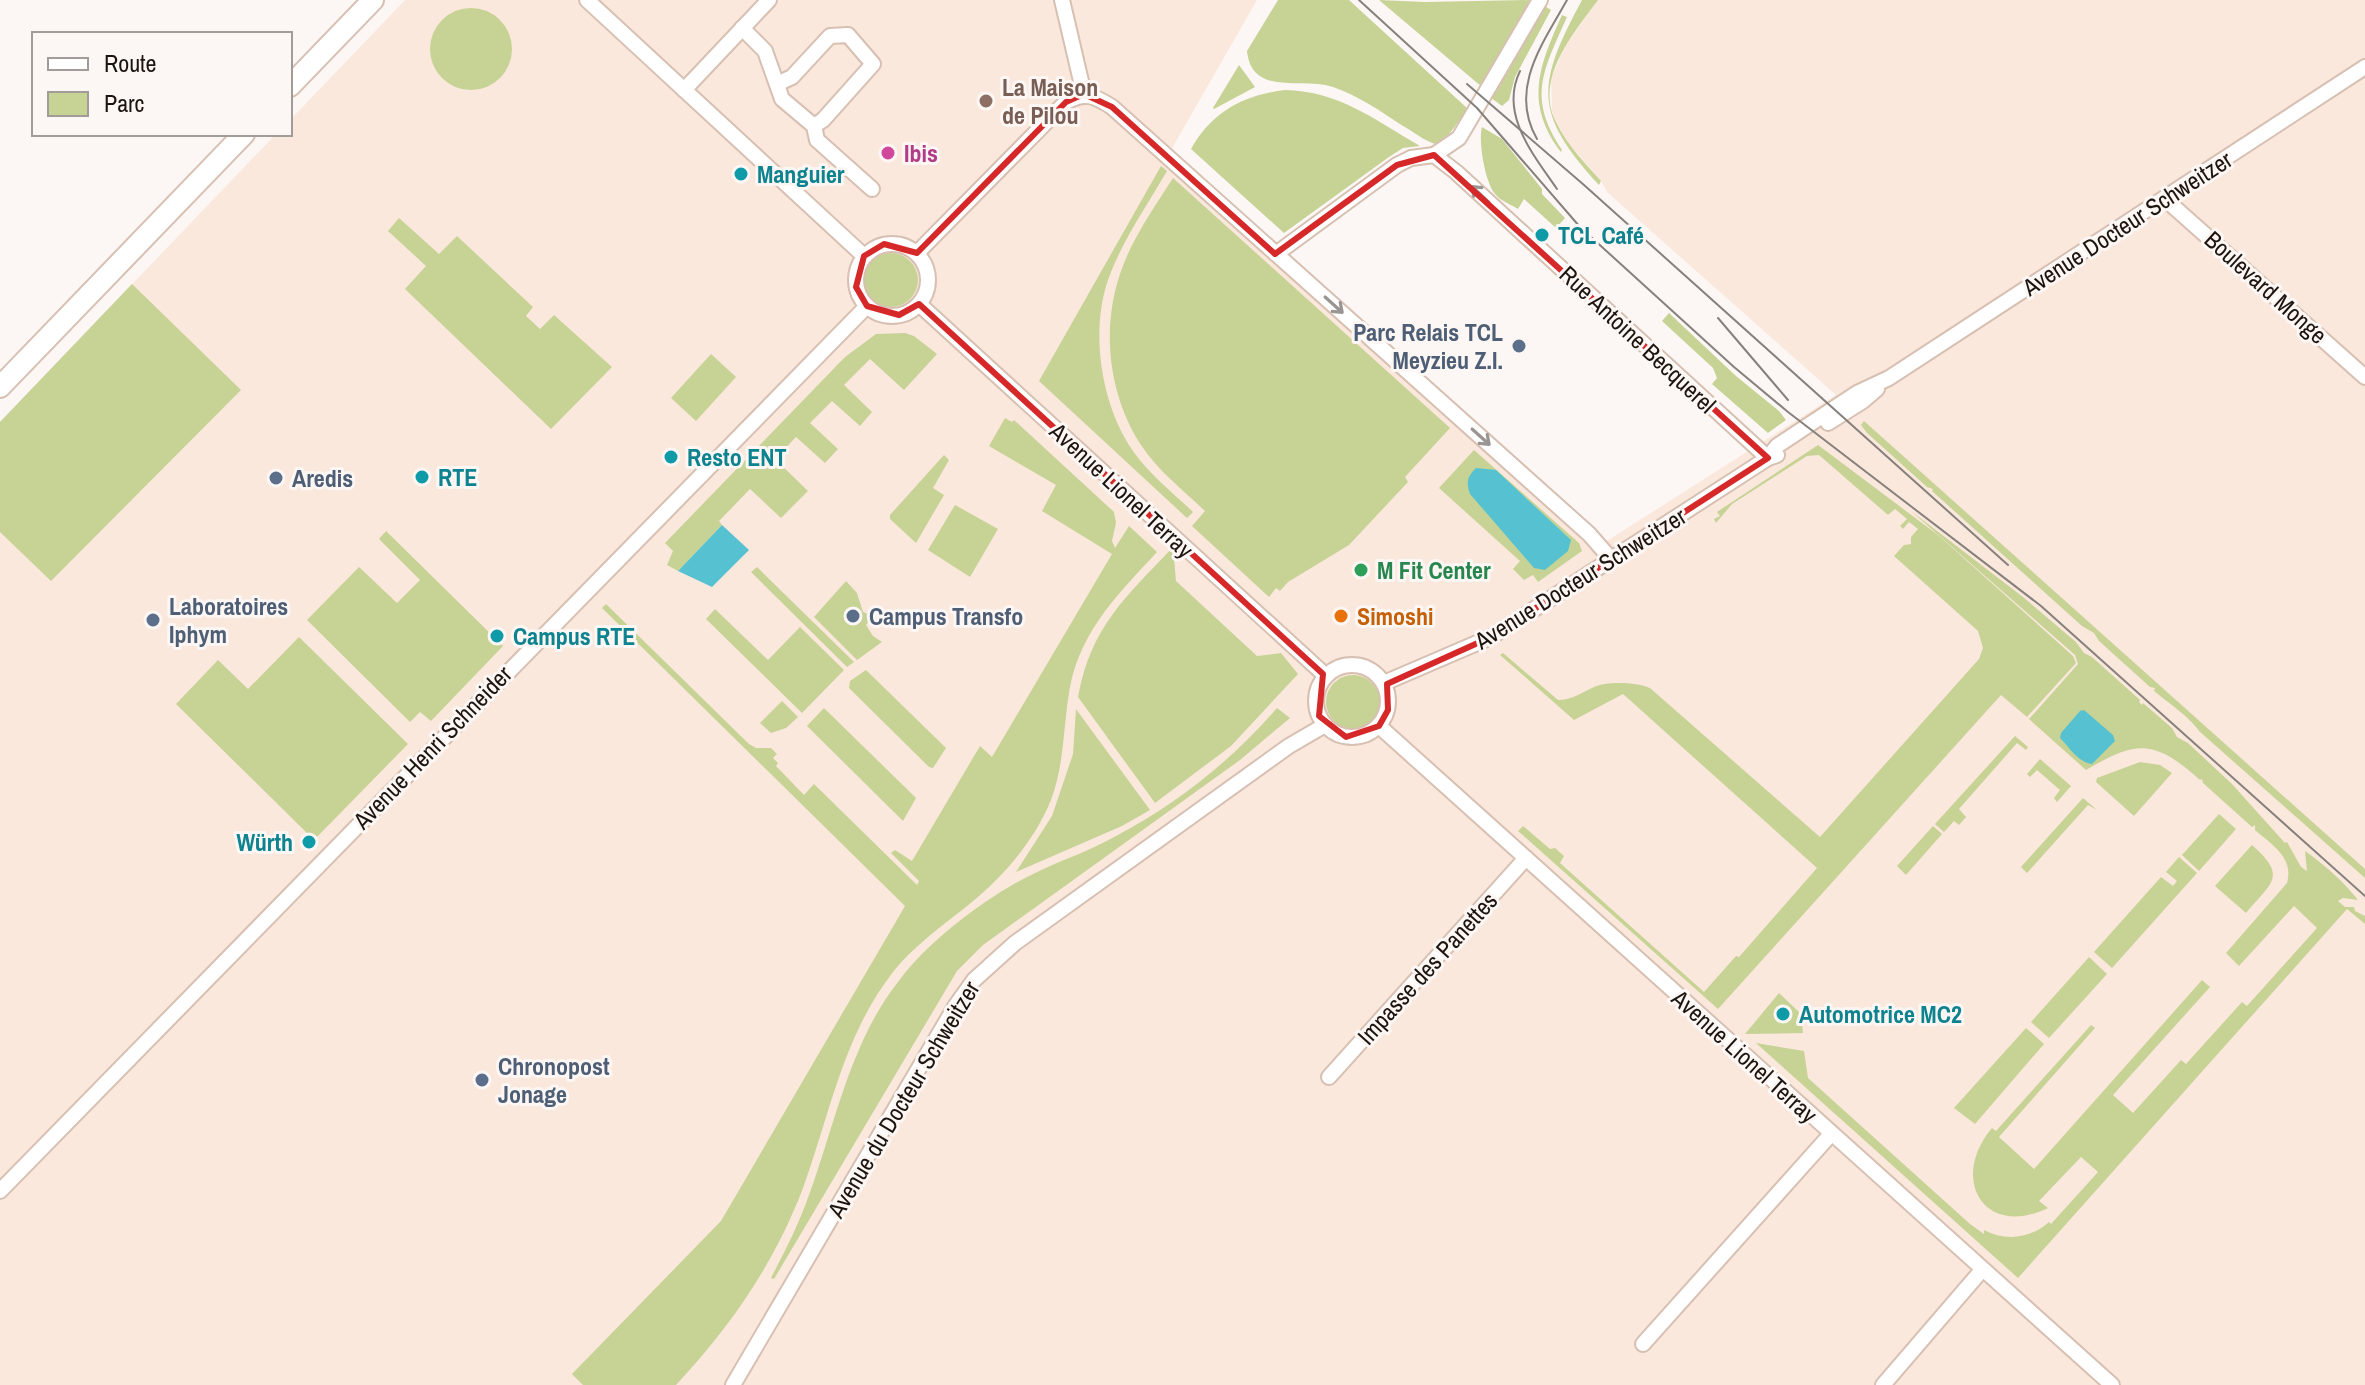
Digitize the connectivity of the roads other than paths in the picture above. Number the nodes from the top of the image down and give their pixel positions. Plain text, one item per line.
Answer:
1 (373, 0) edge
2 (587, 0) edge
3 (769, 0) edge
4 (1062, 0) edge
5 (1540, 0) edge
6 (742, 28) junction
7 (2365, 67) edge
8 (292, 84) edge
9 (777, 84) junction
10 (684, 90) junction
11 (1084, 94) junction
12 (814, 126) junction
13 (242, 136) edge
14 (1434, 155) junction
15 (872, 189) dead end
16 (2165, 199) junction
17 (917, 253) junction
18 (1276, 254) junction
19 (864, 256) junction
20 (919, 304) junction
21 (867, 306) junction
22 (2365, 377) edge
23 (0, 387) edge
24 (1768, 458) junction
25 (1611, 559) junction
26 (1326, 676) junction
27 (1384, 683) junction
28 (1325, 725) junction
29 (1379, 726) junction
30 (1526, 858) junction
31 (1329, 1077) dead end
32 (1831, 1134) junction
33 (0, 1191) edge
34 (1982, 1270) junction
35 (1643, 1344) dead end
36 (733, 1385) edge
37 (1883, 1385) edge
38 (2112, 1385) edge

1 - 8 main road
2 - 10 street
3 - 6 street
4 - 11 street
5 - 14 street
6 - 9 street
6 - 10 street
7 - 16 street, Avenue Docteur Schweitzer
9 - 12 street
9 - 12 street
10 - 19 street
11 - 17 street
11 - 18 street
12 - 15 street
13 - 23 main road
14 - 18 street
24 -> 14 street, Rue Antoine Becquerel
16 - 22 street, Boulevard Monge
16 - 24 street, Avenue Docteur Schweitzer
17 - 19 street
17 - 20 street
18 -> 25 street
19 - 21 street
20 - 21 street
20 - 26 street, Avenue Lionel Terray
21 - 33 street, Avenue Henri Schneider
24 - 25 street, Avenue Docteur Schweitzer
25 - 27 street, Avenue Docteur Schweitzer
26 - 27 street
26 - 28 street
27 - 29 street
28 - 29 street
28 - 36 street, Avenue du Docteur Schweitzer
29 - 30 street, Avenue Lionel Terray
30 - 31 street, Impasse des Panettes
30 - 32 street, Avenue Lionel Terray
32 - 34 street, Avenue Lionel Terray
32 - 35 street
34 - 37 street
34 - 38 street, Avenue Lionel Terray

